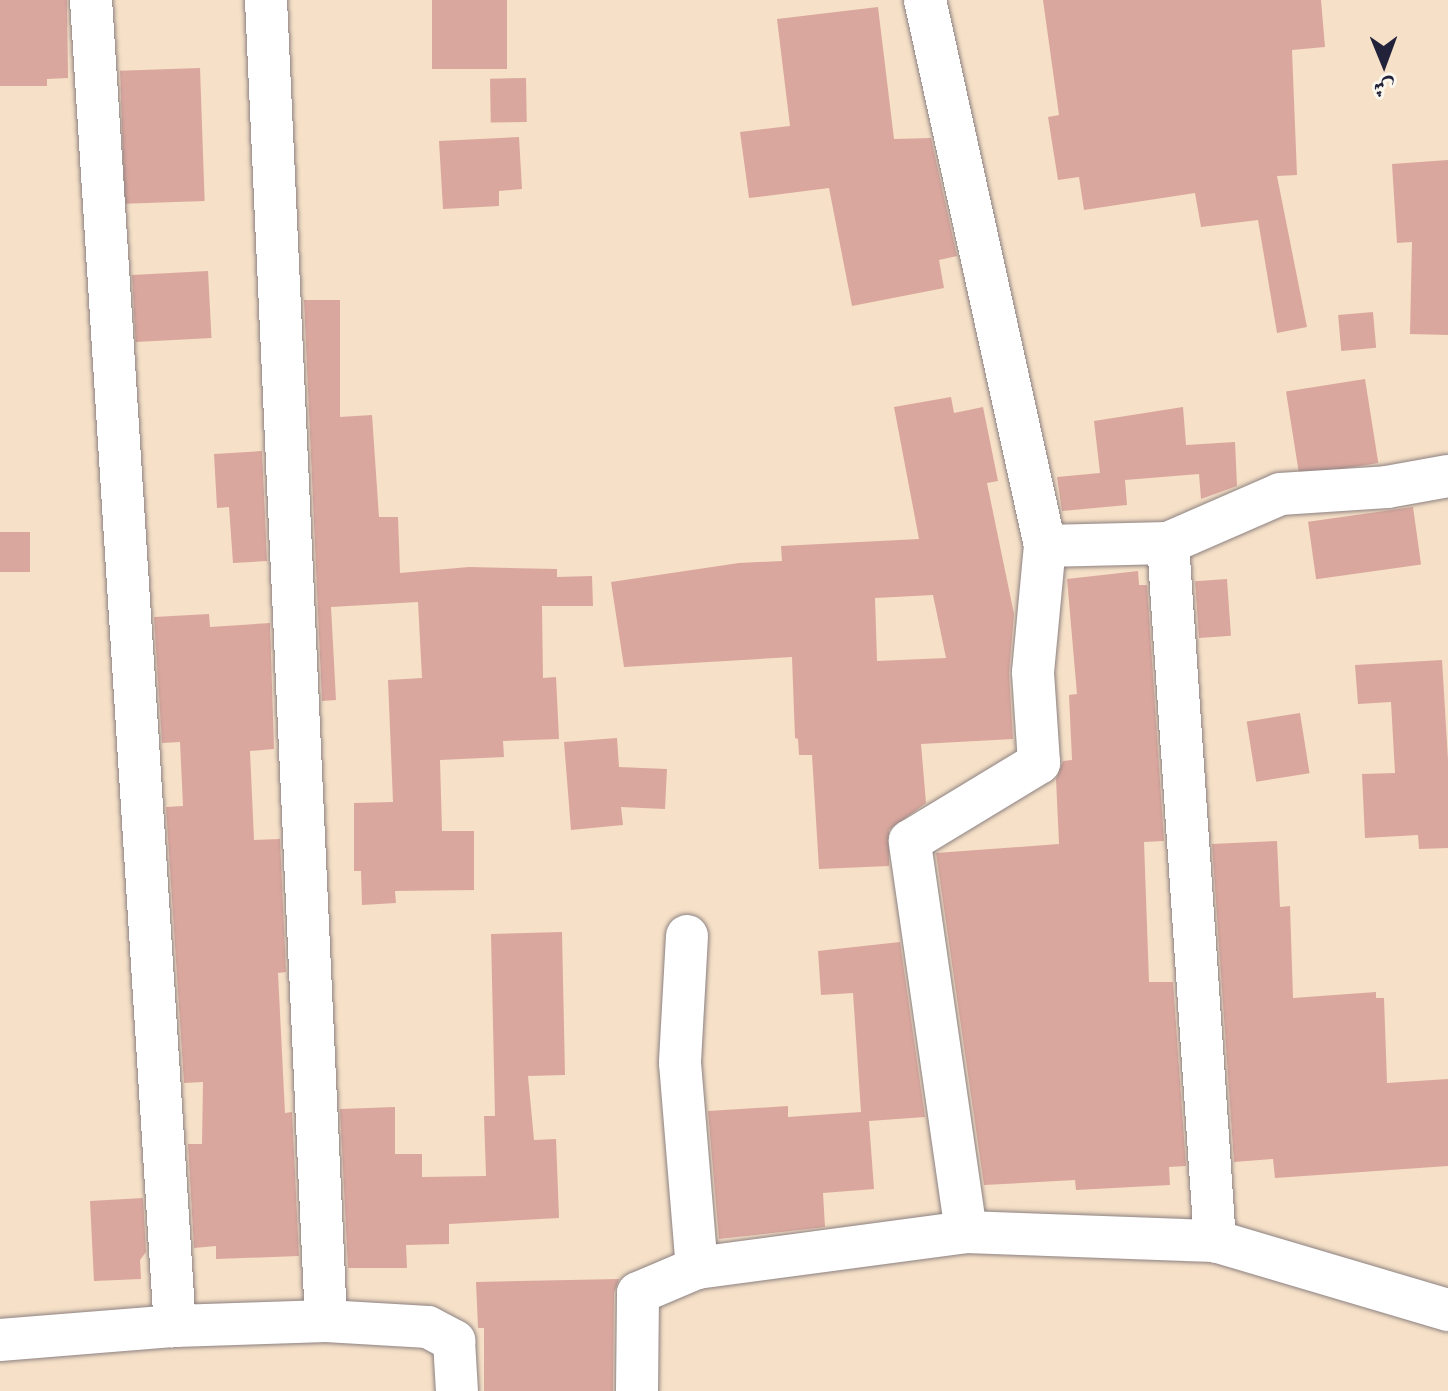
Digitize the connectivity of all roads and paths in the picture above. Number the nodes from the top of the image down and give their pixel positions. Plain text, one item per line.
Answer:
1 (91, 0) edge
2 (266, 0) edge
3 (925, 0) edge
4 (1448, 476) edge
5 (1168, 543) junction
6 (1045, 546) junction
7 (687, 936) dead end
8 (966, 1232) junction
9 (1215, 1241) junction
10 (697, 1268) junction
11 (1448, 1310) edge
12 (326, 1321) junction
13 (175, 1326) junction
14 (0, 1340) edge
15 (457, 1391) edge
16 (637, 1391) edge

1 - 13 street
2 - 12 street
3 - 6 street
4 - 5 street
5 - 6 street
5 - 9 street
6 - 8 street
7 - 10 street
8 - 9 street
8 - 10 street
9 - 11 street
10 - 16 street
12 - 13 street
12 - 15 street
13 - 14 street

